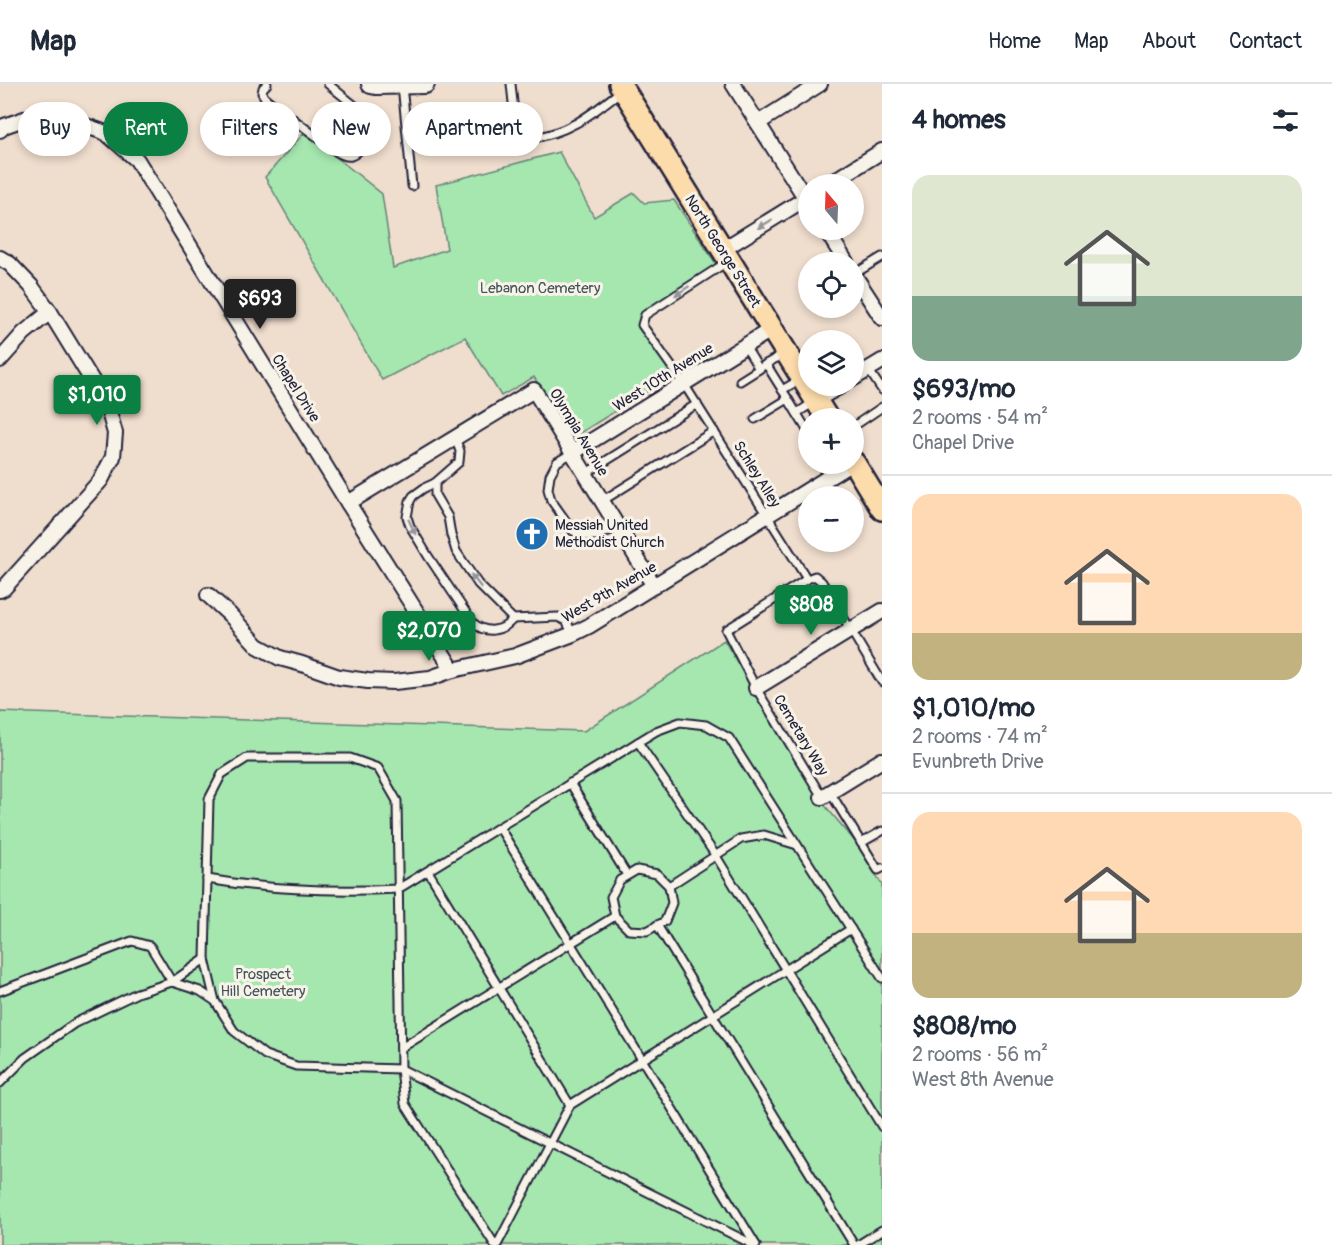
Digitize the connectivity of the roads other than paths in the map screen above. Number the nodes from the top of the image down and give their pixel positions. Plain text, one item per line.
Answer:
1 (328, 84) edge
2 (371, 84) edge
3 (425, 84) edge
4 (511, 84) edge
5 (733, 84) edge
6 (820, 84) edge
7 (263, 85) edge
8 (402, 85) edge
9 (622, 86) edge
10 (758, 123) junction
11 (0, 130) edge
12 (882, 151) edge
13 (845, 174) edge
14 (798, 184) edge
15 (412, 186) dead end
16 (798, 206) edge
17 (725, 256) junction
18 (882, 257) edge
19 (0, 258) edge
20 (864, 268) edge
21 (864, 290) edge
22 (50, 312) junction
23 (882, 318) edge
24 (772, 329) junction
25 (745, 346) junction
26 (786, 352) junction
27 (0, 360) edge
28 (882, 361) edge
29 (766, 364) junction
30 (759, 369) junction
31 (868, 369) junction
32 (798, 372) edge
33 (864, 372) edge
34 (798, 380) edge
35 (740, 381) dead end
36 (684, 384) junction
37 (782, 390) junction
38 (882, 390) edge
39 (788, 399) junction
40 (697, 404) junction
41 (882, 407) edge
42 (797, 413) edge
43 (755, 419) dead end
44 (864, 419) edge
45 (714, 431) junction
46 (455, 438) junction
47 (572, 453) junction
48 (585, 474) junction
49 (834, 474) edge
50 (859, 474) edge
51 (435, 483) junction
52 (602, 501) junction
53 (348, 503) junction
54 (882, 509) edge
55 (767, 515) junction
56 (618, 527) junction
57 (807, 579) junction
58 (654, 586) junction
59 (2, 589) edge
60 (208, 595) dead end
61 (882, 611) edge
62 (513, 619) junction
63 (850, 631) junction
64 (573, 634) junction
65 (453, 670) junction
66 (882, 682) edge
67 (756, 688) junction
68 (638, 742) junction
69 (882, 760) edge
70 (570, 783) junction
71 (826, 795) junction
72 (499, 827) junction
73 (882, 831) edge
74 (861, 843) junction
75 (797, 845) junction
76 (716, 855) junction
77 (882, 868) edge
78 (428, 871) junction
79 (627, 875) junction
80 (207, 879) junction
81 (669, 886) junction
82 (398, 889) junction
83 (615, 916) junction
84 (657, 925) junction
85 (851, 929) junction
86 (571, 944) junction
87 (205, 959) junction
88 (786, 970) junction
89 (882, 978) edge
90 (172, 982) junction
91 (499, 988) junction
92 (0, 991) edge
93 (214, 1001) junction
94 (713, 1016) junction
95 (401, 1048) junction
96 (643, 1060) junction
97 (401, 1068) junction
98 (0, 1083) edge
99 (570, 1106) junction
100 (882, 1127) edge
101 (551, 1143) junction
102 (882, 1230) edge
103 (496, 1245) edge
104 (755, 1245) edge
105 (856, 1245) edge

1 - 7 lane
2 - 8 street
3 - 8 street
4 - 9 lane
5 - 10 street
6 - 10 street
8 - 15 lane
9 - 17 main road, North George Street
10 - 14 street
11 - 53 street, Chapel Drive
12 - 13 street
16 -> 17 street
17 - 24 main road, North George Street
17 -> 36 lane, Schley Alley
18 - 20 lane
19 - 22 street
21 - 23 street
22 - 27 street
22 - 59 street
24 - 25 street, West 10th Avenue
24 - 26 main road, North George Street
25 - 30 lane
25 - 36 street, West 10th Avenue
26 - 29 lane
26 - 32 main road, North George Street
28 - 31 street
29 - 30 lane
29 - 37 lane
30 - 35 lane
31 - 33 street
31 - 38 lane
34 - 37 lane
36 - 40 lane, Schley Alley
36 - 47 street, West 10th Avenue
37 - 39 lane
39 - 42 lane
39 - 43 lane
40 - 45 lane, Schley Alley
40 - 48 lane
41 - 44 lane
45 - 52 lane
45 - 55 lane, Schley Alley
46 - 47 street, Olympia Avenue
46 - 51 lane
46 - 53 street, Olympia Avenue
47 - 48 street, Olympia Avenue
47 - 56 lane
48 - 52 street, Olympia Avenue
49 - 55 street, West 9th Avenue
50 - 54 main road
62 -> 51 lane
51 -> 62 lane
52 - 56 street, Olympia Avenue
53 - 65 street, Chapel Drive
55 - 57 lane, Schley Alley
55 - 58 street, West 9th Avenue
56 - 58 street, Olympia Avenue
57 - 63 lane
57 - 67 lane, Cemetary Way
58 - 64 street, West 9th Avenue
60 - 65 street, West 9th Avenue
61 - 63 street
62 - 64 lane
63 - 66 lane
63 - 67 street
64 - 65 street, West 9th Avenue
67 - 71 lane, Cemetary Way
68 - 70 lane
68 - 75 lane
68 - 76 lane
69 - 71 street
70 - 72 lane
70 - 79 lane
71 - 74 lane, Cemetary Way
72 - 78 lane
72 - 86 lane
73 - 74 lane
74 - 77 lane, Cemetary Way
75 - 76 lane
75 - 85 lane
76 - 81 lane
76 - 88 lane
78 - 82 lane
78 - 91 lane
79 - 81 lane
79 - 83 lane
80 - 82 lane
80 - 82 lane
80 - 87 lane
81 - 84 lane
82 - 95 lane
83 - 84 lane
83 - 86 lane
84 - 94 lane
85 - 88 lane
85 - 89 lane
86 - 91 lane
86 - 96 lane
87 - 90 lane
87 - 93 lane
88 - 94 lane
88 - 100 lane
90 - 92 lane
90 - 93 lane
90 - 98 lane
91 - 95 lane
91 - 99 lane
93 - 97 lane
94 - 96 lane
94 - 105 lane
95 - 97 lane
96 - 99 lane
96 - 104 lane
97 - 101 lane
97 - 103 lane
99 - 101 lane
101 - 103 lane
101 - 104 lane
102 - 105 lane

